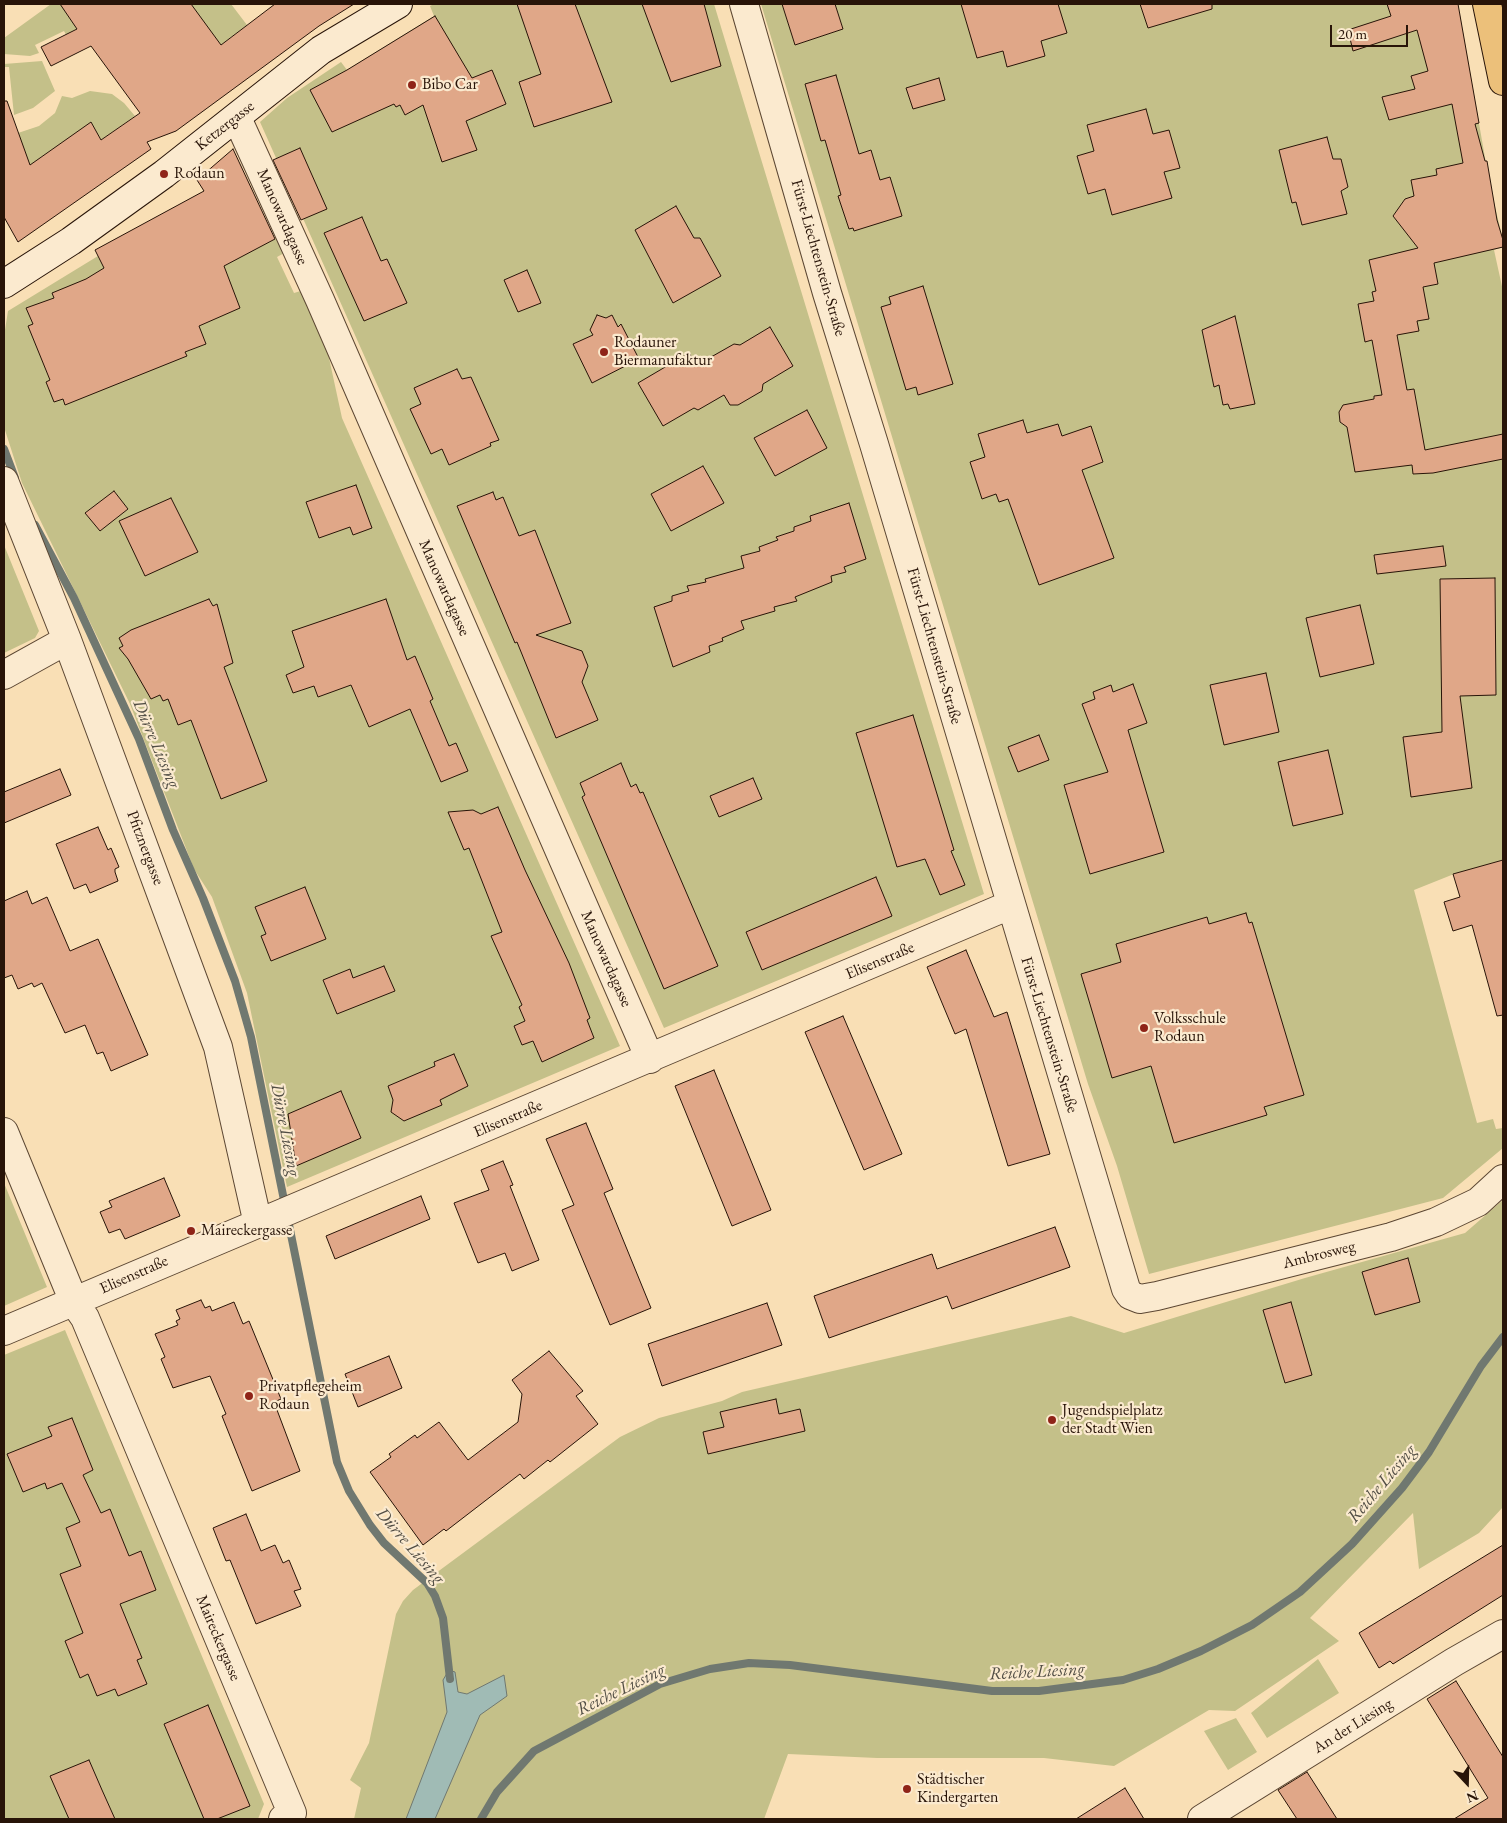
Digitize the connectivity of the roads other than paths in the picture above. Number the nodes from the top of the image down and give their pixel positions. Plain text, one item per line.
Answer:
1 (398, 4) edge
2 (744, 4) edge
3 (1487, 4) edge
4 (1503, 81) edge
5 (236, 118) junction
6 (4, 284) edge
7 (4, 482) edge
8 (66, 640) junction
9 (4, 675) edge
10 (1010, 905) junction
11 (650, 1059) junction
12 (4, 1132) edge
13 (1503, 1179) edge
14 (275, 1217) junction
15 (1126, 1289) joint
16 (74, 1302) junction
17 (4, 1331) edge
18 (1503, 1634) edge
19 (287, 1816) edge
20 (1202, 1819) edge

1 - 5 street, Ketzergasse
2 - 10 street, Fürst-Liechtenstein-Straße
3 - 4 main road
5 - 6 street, Ketzergasse
5 - 11 street, Manowardagasse
7 - 8 street, Pfitznergasse
8 - 9 street
8 - 14 street, Pfitznergasse
10 - 11 street, Elisenstraße
10 - 15 street, Fürst-Liechtenstein-Straße
11 - 14 street, Elisenstraße
12 - 16 street, Maireckergasse
13 - 15 street, Ambrosweg
14 - 16 street, Elisenstraße
16 - 17 street, Elisenstraße
16 - 19 street, Maireckergasse
18 - 20 street, An der Liesing

